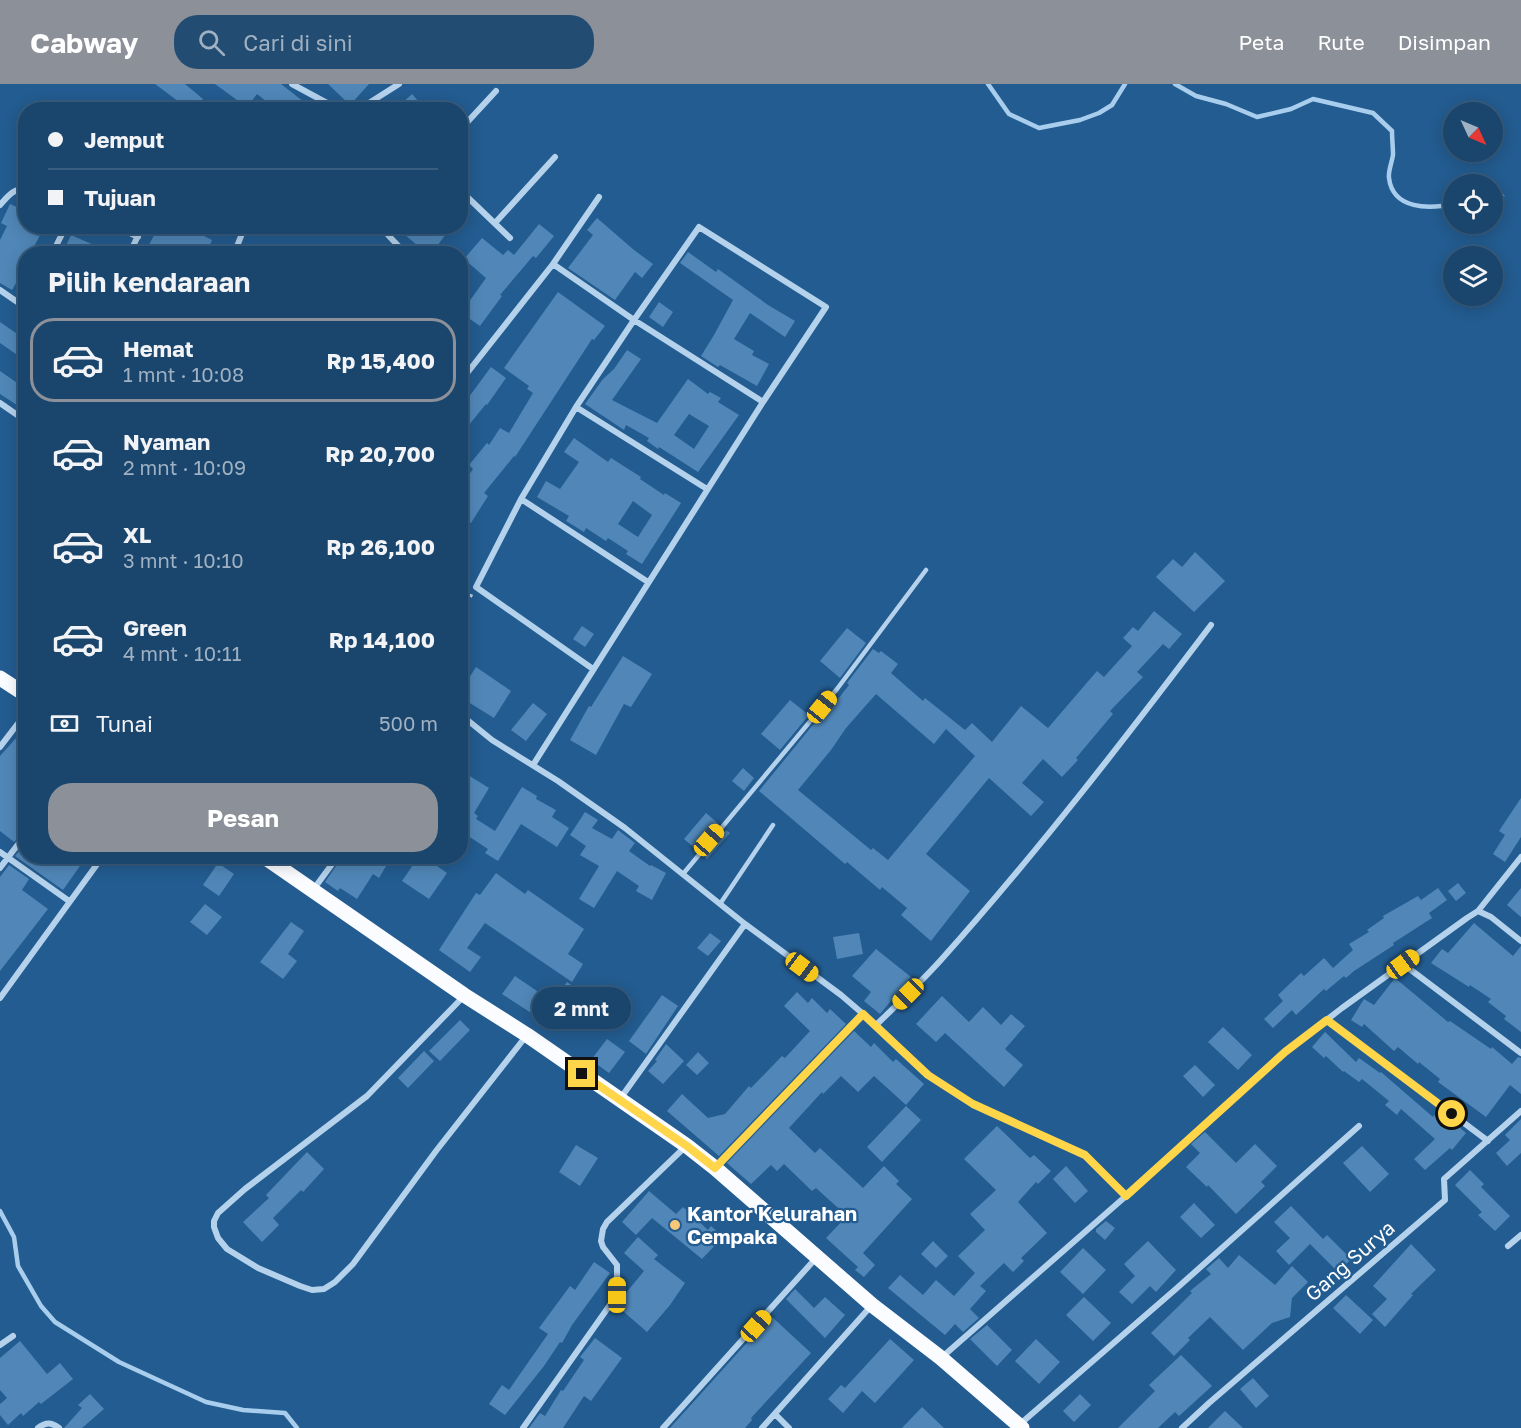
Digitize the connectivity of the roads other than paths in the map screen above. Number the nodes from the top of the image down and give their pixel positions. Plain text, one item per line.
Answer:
1 (292, 84) edge
2 (399, 84) edge
3 (496, 91) dead end
4 (325, 102) edge
5 (371, 102) edge
6 (468, 121) edge
7 (555, 157) dead end
8 (18, 189) edge
9 (599, 196) dead end
10 (468, 198) edge
11 (0, 205) edge
12 (495, 223) junction
13 (132, 234) edge
14 (139, 234) edge
15 (387, 234) edge
16 (138, 237) junction
17 (510, 238) dead end
18 (133, 246) edge
19 (398, 246) edge
20 (553, 264) junction
21 (0, 290) edge
22 (18, 302) edge
23 (634, 320) junction
24 (468, 371) edge
25 (763, 402) junction
26 (0, 403) edge
27 (576, 407) junction
28 (18, 415) edge
29 (707, 489) junction
30 (520, 499) junction
31 (926, 570) dead end
32 (648, 582) junction
33 (1210, 625) dead end
34 (593, 669) junction
35 (0, 678) edge
36 (18, 690) edge
37 (468, 720) edge
38 (18, 723) edge
39 (0, 747) edge
40 (533, 765) junction
41 (773, 825) dead end
42 (18, 845) edge
43 (0, 852) edge
44 (8, 858) junction
45 (1520, 858) edge
46 (97, 864) edge
47 (274, 864) edge
48 (332, 864) edge
49 (0, 868) edge
50 (683, 874) junction
51 (312, 891) junction
52 (69, 901) junction
53 (720, 904) junction
54 (1478, 911) junction
55 (745, 924) junction
56 (1521, 941) edge
57 (1403, 964) junction
58 (464, 995) junction
59 (0, 998) edge
60 (863, 1014) junction
61 (1327, 1020) junction
62 (876, 1026) junction
63 (527, 1035) junction
64 (1521, 1053) edge
65 (619, 1100) junction
66 (1521, 1111) edge
67 (1359, 1126) dead end
68 (1488, 1140) junction
69 (687, 1146) junction
70 (715, 1168) junction
71 (1126, 1196) junction
72 (1521, 1235) edge
73 (1508, 1246) dead end
74 (817, 1257) junction
75 (872, 1305) junction
76 (13, 1336) dead end
77 (0, 1345) edge
78 (941, 1358) junction
79 (775, 1414) junction
80 (1021, 1426) edge
81 (38, 1428) edge
82 (60, 1428) edge
83 (523, 1428) edge
84 (663, 1428) edge
85 (762, 1428) edge
86 (789, 1428) edge
87 (1182, 1428) edge

1 - 4 street
2 - 5 street
3 - 6 street
7 - 12 street
8 - 11 street
9 - 20 street
10 - 12 street
12 - 17 street
13 - 16 street
14 - 16 street
15 - 19 street
16 - 18 street
20 - 23 street
20 - 24 street
21 - 22 street
23 - 25 street
23 - 25 street
23 - 27 street
25 - 29 street
26 - 28 street
27 - 29 street
27 - 30 street
29 - 32 street
30 - 32 street
30 - 34 street
31 - 50 lane
32 - 34 street
33 - 62 street
34 - 40 street
35 - 36 main road
37 - 40 street
38 - 39 street
40 - 50 street
41 - 53 lane
42 - 44 street
43 - 44 street
44 - 49 street
44 - 52 street
45 - 54 street
46 - 52 street
47 - 51 main road
48 - 51 street
50 - 53 street
51 - 58 main road
52 - 59 street
53 - 55 street
54 - 56 street
54 - 57 street
55 - 60 street
55 - 65 street
57 - 61 street
57 - 64 street
58 - 63 main road
58 - 63 street
60 - 62 street
60 - 70 street
61 - 68 street
61 - 71 street
62 - 71 street
63 - 65 main road
65 - 69 main road
66 - 68 street, Gang Surya
67 - 80 street
68 - 87 street, Gang Surya
69 - 70 main road
69 - 83 street
70 - 74 main road
71 - 78 street
72 - 73 street
74 - 75 main road
74 - 84 street
75 - 78 main road
75 - 79 street
76 - 77 street
78 - 80 main road
79 - 85 street
79 - 86 street
81 - 82 street

